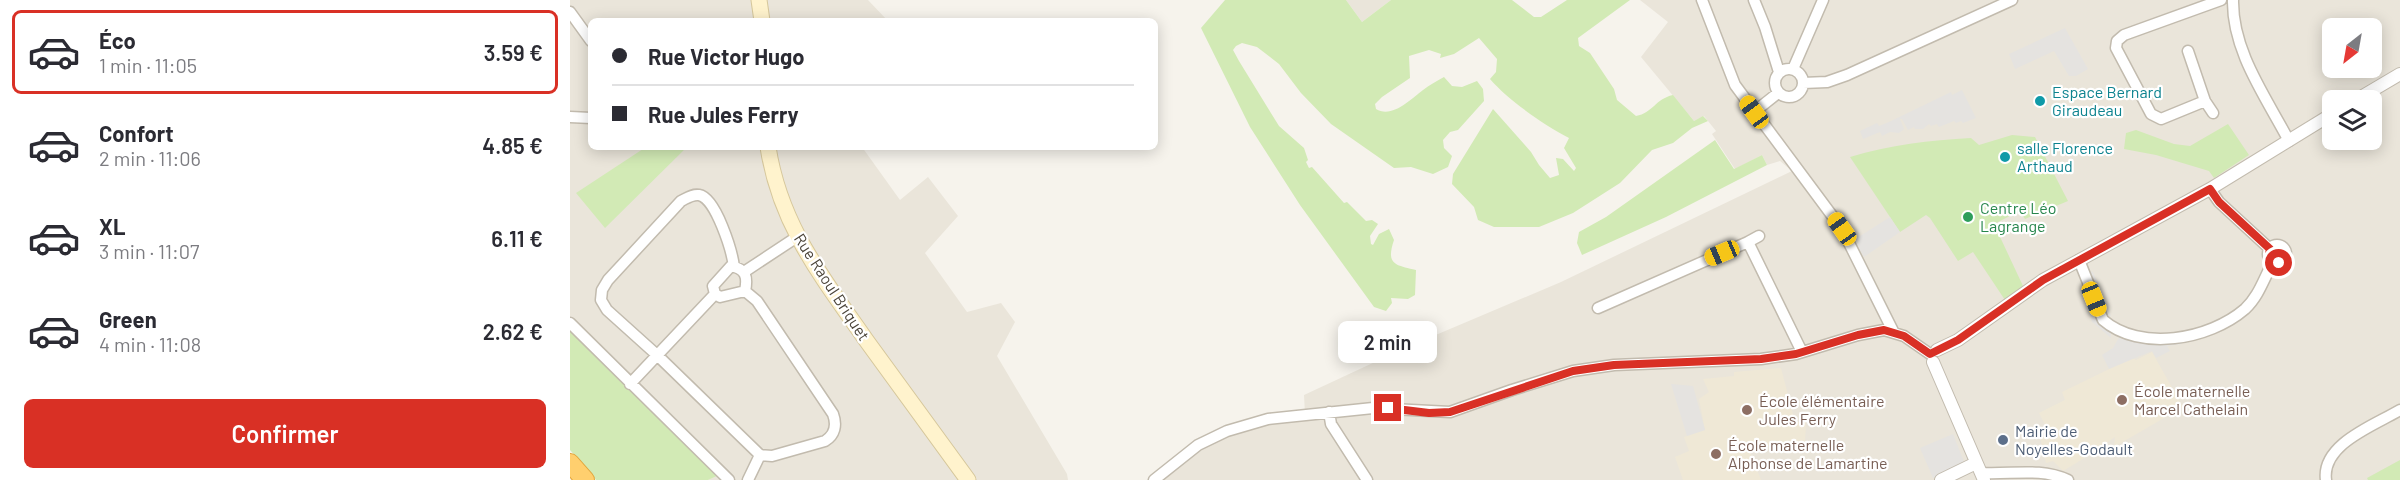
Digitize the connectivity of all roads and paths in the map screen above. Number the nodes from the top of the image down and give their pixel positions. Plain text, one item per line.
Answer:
1 (759, 0) edge
2 (1702, 0) edge
3 (1754, 0) edge
4 (1823, 0) edge
5 (2221, 0) edge
6 (2233, 0) edge
7 (2004, 2) edge
8 (570, 12) edge
9 (762, 18) edge
10 (588, 37) edge
11 (2188, 51) dead end
12 (1792, 69) junction
13 (1779, 72) junction
14 (2400, 74) edge
15 (1803, 83) junction
16 (2373, 90) edge
17 (1778, 93) junction
18 (2205, 101) junction
19 (1754, 112) junction
20 (2213, 113) dead end
21 (570, 117) edge
22 (588, 118) edge
23 (2322, 120) edge
24 (2289, 141) junction
25 (768, 150) edge
26 (2210, 189) junction
27 (1759, 236) dead end
28 (797, 237) junction
29 (1748, 242) junction
30 (2079, 260) junction
31 (734, 267) junction
32 (744, 272) junction
33 (745, 291) junction
34 (715, 294) junction
35 (1598, 308) dead end
36 (570, 323) edge
37 (1893, 331) junction
38 (1802, 352) junction
39 (657, 355) junction
40 (1936, 357) junction
41 (630, 384) junction
42 (2400, 410) edge
43 (1329, 412) junction
44 (760, 455) junction
45 (570, 463) edge
46 (1980, 472) edge
47 (585, 480) edge
48 (729, 480) edge
49 (748, 480) edge
50 (968, 480) edge
51 (1154, 480) edge
52 (1367, 480) edge
53 (1941, 480) edge
54 (2068, 480) edge
55 (2325, 480) edge

1 - 9 main road
2 - 19 street
3 - 13 street
4 - 12 street
5 - 18 street
6 - 24 street
7 - 15 street
8 - 10 street
11 - 18 street
12 - 13 street
12 - 15 street
13 - 17 street
14 - 16 street
15 - 17 street
17 - 19 street
18 - 20 street
19 - 37 street
21 - 22 street
23 - 24 street
24 - 26 street
25 - 28 main road, Rue Raoul Briquet
26 - 30 street
26 - 30 street
27 - 29 street
28 - 32 street
28 - 50 main road, Rue Raoul Briquet
29 - 35 street
29 - 38 street
30 - 40 street
31 - 32 street
31 - 34 street
31 - 39 street
32 - 33 street
33 - 34 street
33 - 44 street
34 - 39 street
36 - 41 street
37 - 38 street
37 - 40 street
38 - 43 street
39 - 41 street
39 - 44 street
40 - 46 street
41 - 48 street
42 - 55 street
43 - 51 street
43 - 52 street
44 - 49 street
45 - 47 highway
46 - 53 street
46 - 54 street

